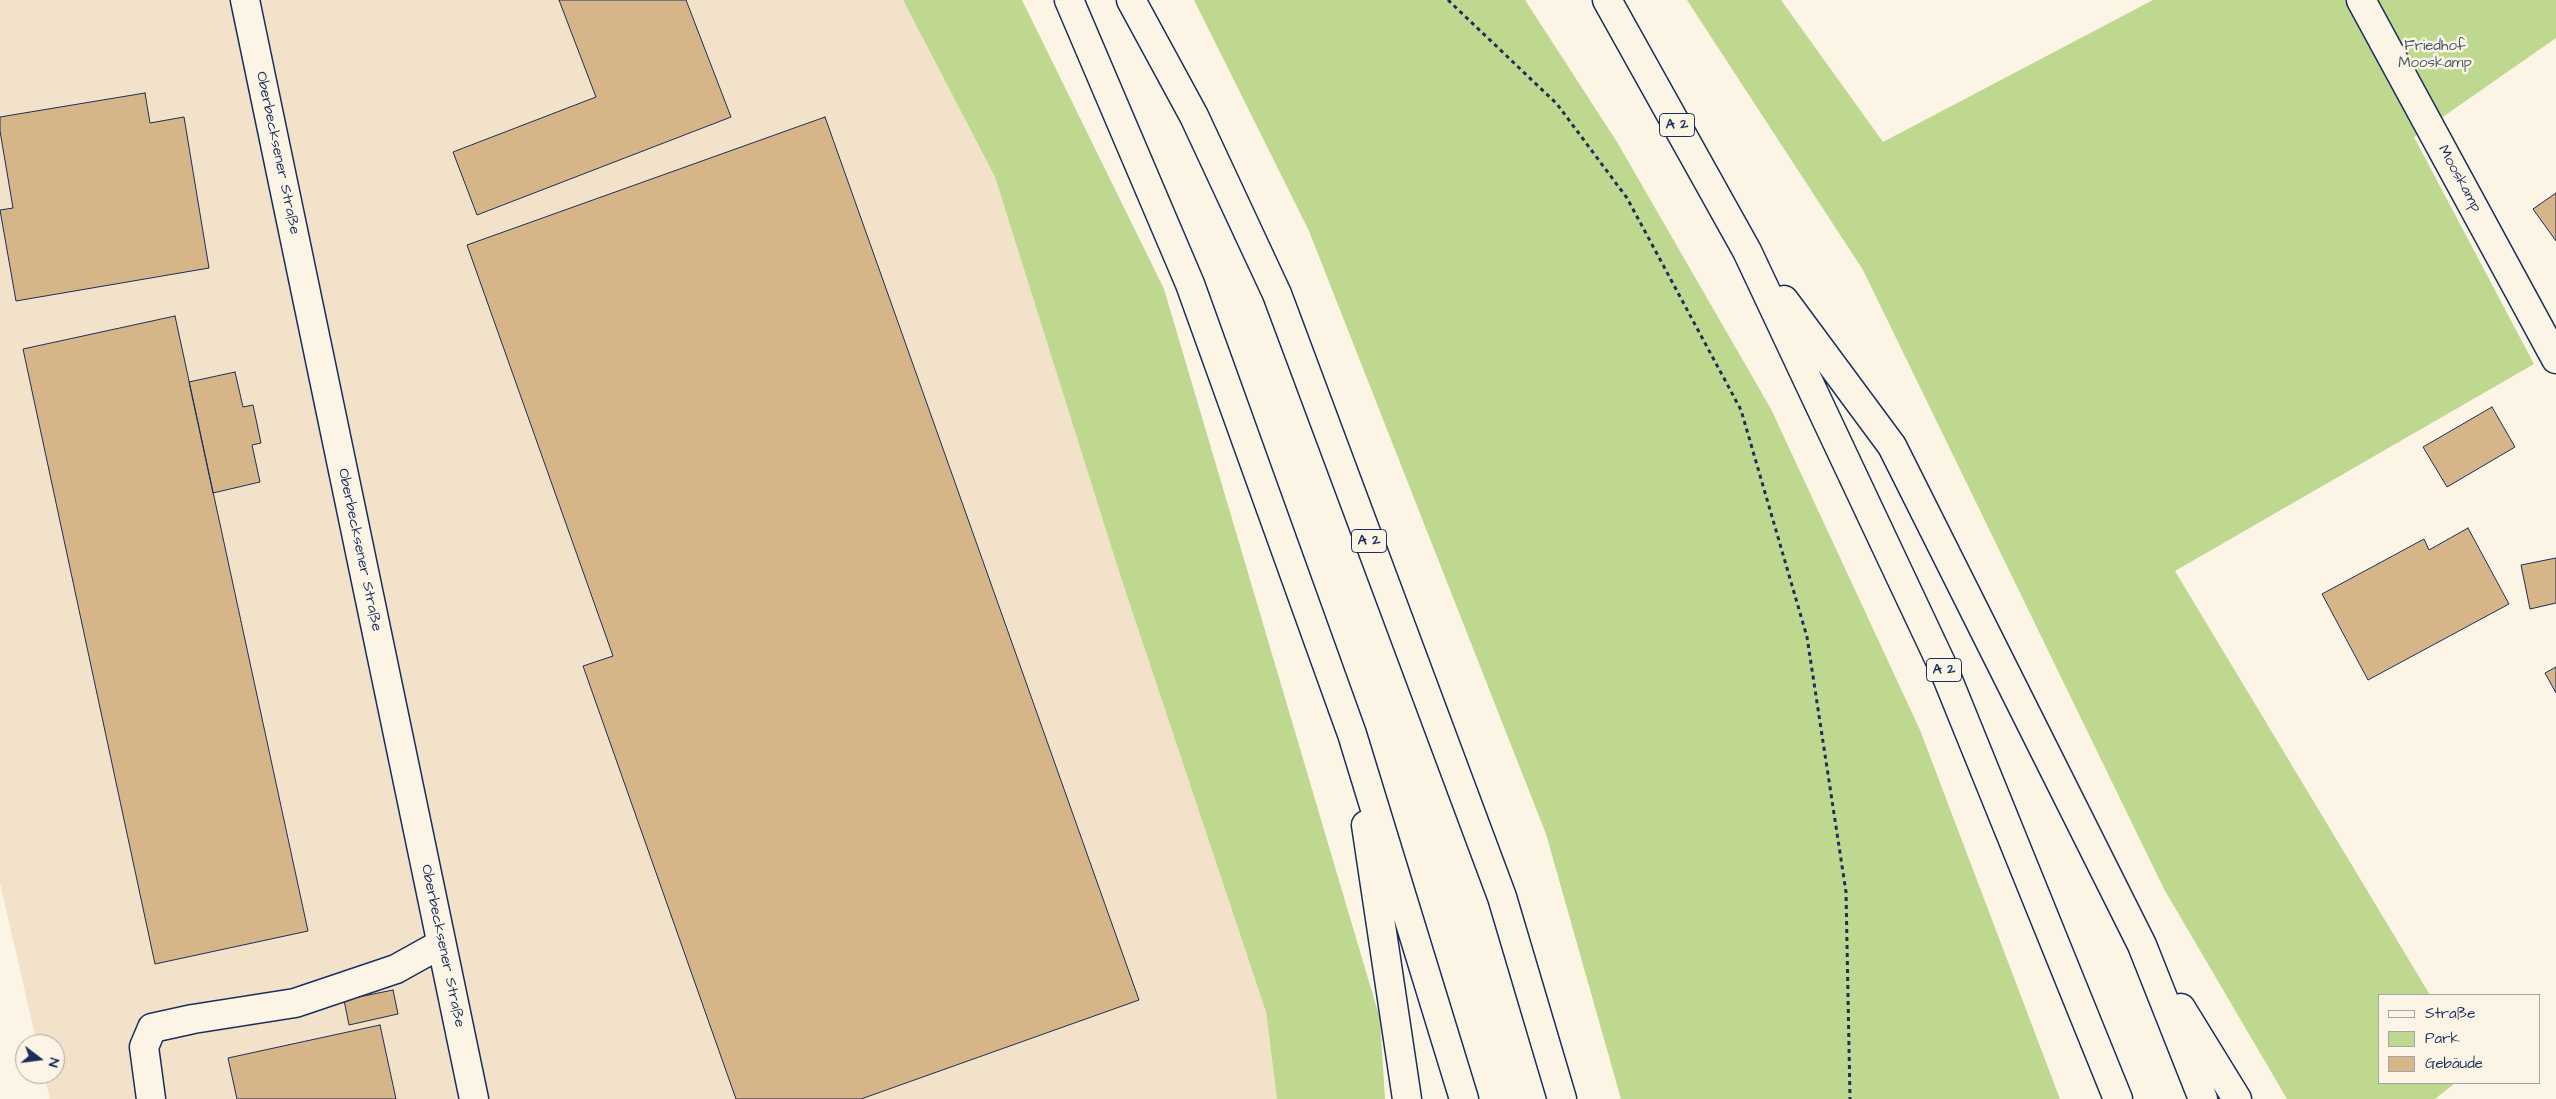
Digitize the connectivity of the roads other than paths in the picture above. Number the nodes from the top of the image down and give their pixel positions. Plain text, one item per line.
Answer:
1 (245, 0) edge
2 (1069, 0) edge
3 (1131, 0) edge
4 (1607, 0) edge
5 (2361, 0) edge
6 (1747, 251) junction
7 (2555, 351) edge
8 (1352, 734) junction
9 (441, 944) junction
10 (2142, 945) junction
11 (151, 1099) edge
12 (474, 1099) edge
13 (1407, 1099) edge
14 (1464, 1099) edge
15 (1562, 1099) edge
16 (2118, 1099) edge
17 (2203, 1099) edge
18 (2237, 1099) edge

1 - 9 main road, Oberbecksener Straße
2 - 8 main road
3 - 15 main road, A 2
4 - 6 main road, A 2
5 - 7 main road, Mooskamp
6 - 10 main road
6 - 16 main road, A 2
8 - 13 main road
8 - 14 main road
9 - 11 main road
9 - 12 main road, Oberbecksener Straße
10 - 17 main road
10 - 18 main road

